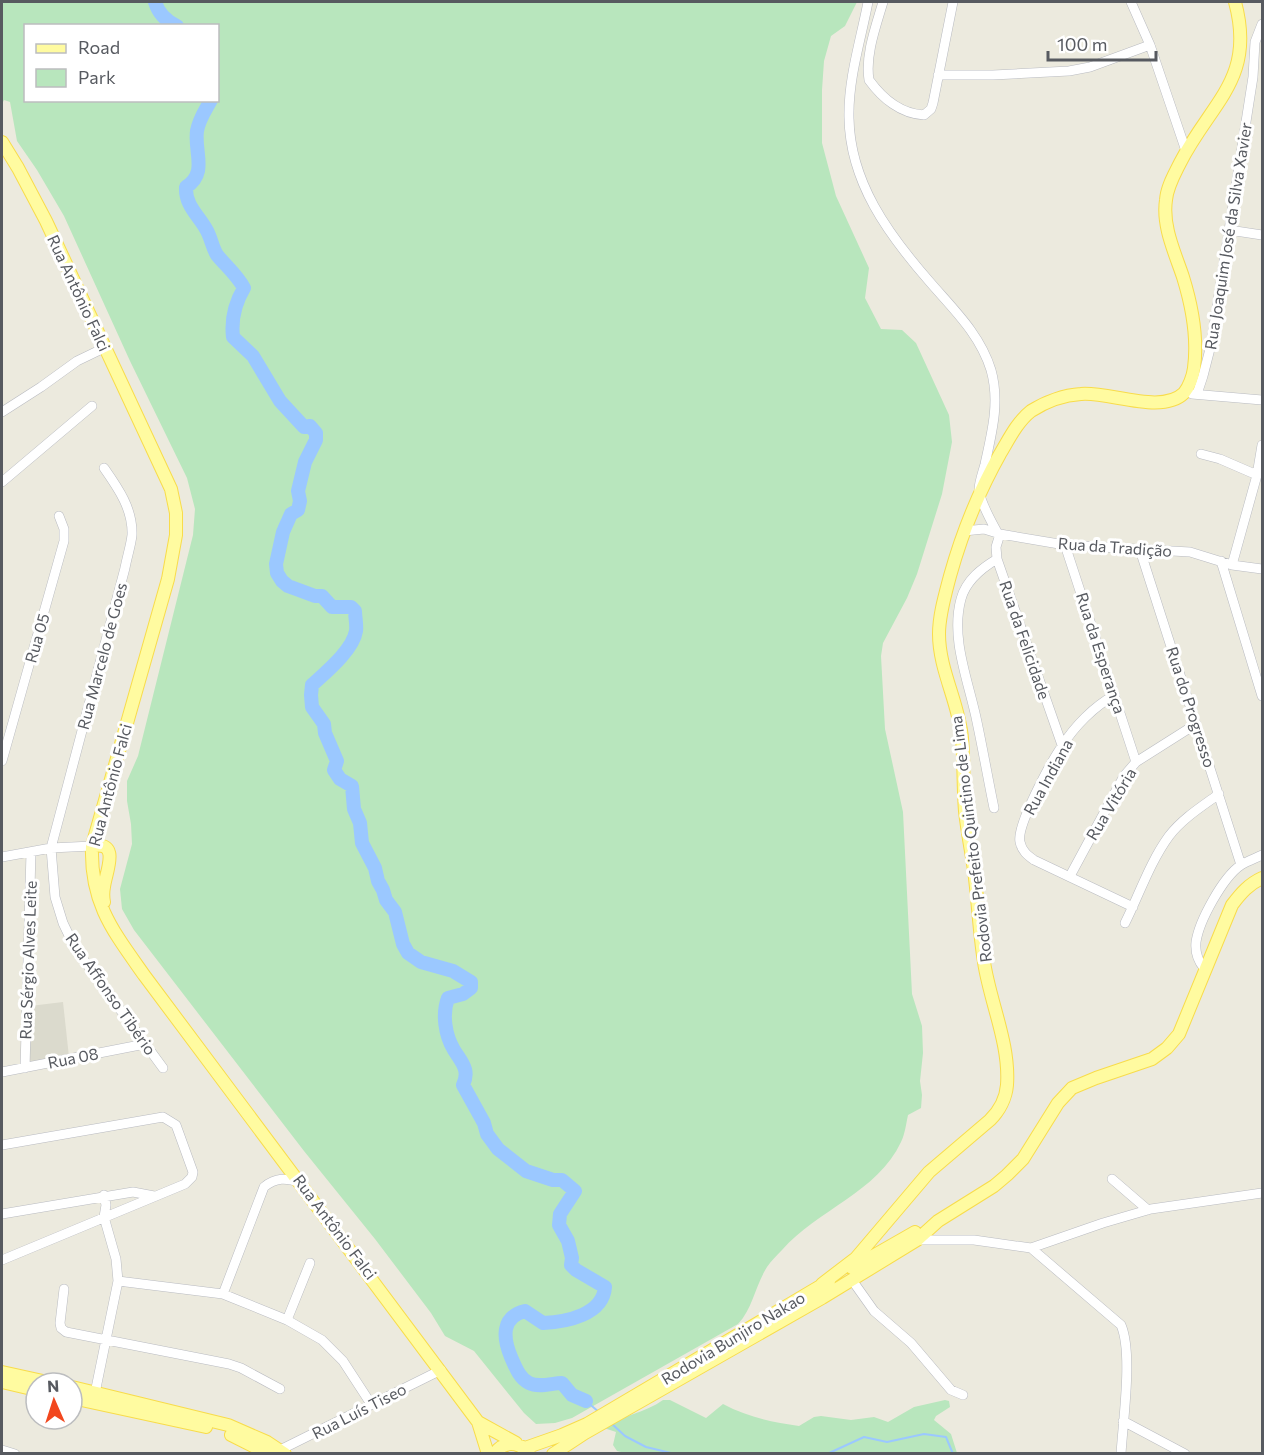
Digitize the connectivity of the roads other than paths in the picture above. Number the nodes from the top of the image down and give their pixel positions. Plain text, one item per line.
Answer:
1 (868, 2) edge
2 (883, 2) edge
3 (953, 2) edge
4 (1131, 2) edge
5 (1234, 2) edge
6 (1263, 24) edge
7 (1241, 40) junction
8 (1259, 42) edge
9 (1150, 45) junction
10 (939, 75) junction
11 (2, 142) edge
12 (1186, 151) junction
13 (1229, 230) junction
14 (1263, 235) edge
15 (104, 348) junction
16 (1184, 393) junction
17 (1197, 393) junction
18 (1263, 400) edge
19 (92, 406) dead end
20 (2, 412) edge
21 (1263, 445) edge
22 (1200, 454) dead end
23 (104, 468) dead end
24 (1257, 475) junction
25 (2, 482) edge
26 (979, 491) junction
27 (59, 516) dead end
28 (964, 531) junction
29 (998, 533) junction
30 (1065, 545) junction
31 (1140, 550) junction
32 (997, 559) junction
33 (1221, 561) junction
34 (1233, 565) junction
35 (1263, 569) edge
36 (1115, 695) junction
37 (1263, 696) edge
38 (1196, 724) junction
39 (1062, 745) junction
40 (2, 761) edge
41 (1136, 762) junction
42 (1219, 794) junction
43 (994, 808) dead end
44 (92, 846) junction
45 (51, 848) junction
46 (31, 852) junction
47 (1263, 855) edge
48 (2, 857) edge
49 (1241, 865) junction
50 (1070, 876) junction
51 (1263, 878) edge
52 (1133, 907) junction
53 (1125, 923) dead end
54 (110, 926) junction
55 (1204, 969) junction
56 (145, 1044) junction
57 (25, 1068) junction
58 (163, 1068) dead end
59 (2, 1072) edge
60 (2, 1145) edge
61 (1112, 1179) dead end
62 (301, 1182) junction
63 (1263, 1192) edge
64 (105, 1195) junction
65 (154, 1196) junction
66 (1148, 1210) junction
67 (2, 1214) edge
68 (104, 1217) junction
69 (938, 1221) junction
70 (881, 1228) junction
71 (917, 1240) junction
72 (1031, 1248) junction
73 (2, 1260) edge
74 (865, 1261) junction
75 (310, 1263) dead end
76 (852, 1280) junction
77 (118, 1281) junction
78 (822, 1284) junction
79 (64, 1289) dead end
80 (223, 1294) junction
81 (800, 1310) junction
82 (287, 1320) junction
83 (106, 1340) junction
84 (441, 1370) junction
85 (2, 1372) edge
86 (24, 1377) edge
87 (2, 1382) edge
88 (24, 1387) edge
89 (280, 1389) dead end
90 (84, 1392) edge
91 (963, 1395) dead end
92 (84, 1397) edge
93 (94, 1397) junction
94 (371, 1404) junction
95 (1123, 1421) junction
96 (478, 1422) junction
97 (523, 1448) edge
98 (2, 1450) edge
99 (278, 1453) edge
100 (15, 1454) edge
101 (488, 1454) edge
102 (494, 1454) edge
103 (553, 1454) edge
104 (1121, 1454) edge
105 (1185, 1454) edge

1 - 26 street
2 - 10 street
3 - 10 street
4 - 9 street
5 - 7 main road
6 - 8 street
7 - 8 street
7 - 12 main road
8 - 13 street, Rua Joaquim José da Silva Xavier
9 - 10 street
9 - 12 street
11 - 15 main road, Rua Antônio Falci
12 - 16 main road
13 - 14 street
13 - 17 street, Rua Joaquim José da Silva Xavier
15 - 20 street
15 - 44 main road, Rua Antônio Falci
16 - 17 street
16 - 26 main road, Rodovia Prefeito Quintino de Lima
17 - 18 street
19 - 25 street
21 - 24 street
22 - 24 street
23 - 45 street, Rua Marcelo de Goes
24 - 34 street
26 - 28 main road, Rodovia Prefeito Quintino de Lima
26 - 29 street
27 - 40 street, Rua 05
28 - 29 street, Rua da Tradição
28 - 70 main road, Rodovia Prefeito Quintino de Lima
29 - 30 street, Rua da Tradição
29 - 32 street, Rua da Felicidade
30 - 31 street, Rua da Tradição
30 - 36 street, Rua da Esperança
31 - 33 street, Rua da Tradição
31 - 38 street, Rua do Progresso
32 - 39 street, Rua da Felicidade
32 - 43 street
33 - 34 street, Rua da Tradição
33 - 37 street
34 - 35 street, Rua da Tradição
36 - 39 street, Rua Indiana
36 - 41 street, Rua da Esperança
38 - 41 street, Rua Vitória
38 - 42 street, Rua do Progresso
39 - 50 street, Rua Indiana
41 - 50 street, Rua Vitória
42 - 49 street, Rua do Progresso
42 - 52 street
44 - 45 street
44 - 54 main road, Rua Antônio Falci
44 - 54 main road
45 - 46 street
45 - 56 street, Rua Affonso Tibério
46 - 48 street
46 - 57 street, Rua Sérgio Alves Leite
47 - 49 street
49 - 55 street
50 - 52 street
51 - 55 main road, Rodovia Bunjiro Nakao
52 - 53 street
54 - 62 main road, Rua Antônio Falci
55 - 69 main road, Rodovia Bunjiro Nakao
56 - 57 street, Rua 08
56 - 58 street, Rua Affonso Tibério
57 - 59 street, Rua 08
60 - 65 street
61 - 66 street
62 - 80 street
62 - 84 main road, Rua Antônio Falci
63 - 66 street
64 - 65 street
64 - 67 street
64 - 68 street
65 - 68 street
66 - 72 street
68 - 73 street
68 - 77 street
69 - 71 main road, Rodovia Bunjiro Nakao
69 - 74 main road, Rodovia Bunjiro Nakao
70 - 74 main road
70 - 78 main road, Rodovia Prefeito Quintino de Lima
71 - 72 street
71 - 76 main road, Rodovia Bunjiro Nakao
72 - 95 street
74 - 78 main road, Rodovia Bunjiro Nakao
74 - 81 main road
75 - 82 street
76 - 81 main road, Rodovia Bunjiro Nakao
76 - 91 street
77 - 80 street
77 - 83 street
78 - 97 main road, Rodovia Bunjiro Nakao
79 - 83 street
80 - 82 street
81 - 103 main road, Rodovia Bunjiro Nakao
82 - 94 street
83 - 89 street
83 - 93 street
84 - 94 street, Rua Luís Tiseo
84 - 96 main road, Rua Antônio Falci
85 - 86 main road
87 - 88 main road
90 - 93 main road
92 - 93 main road
93 - 99 main road
94 - 99 street, Rua Luís Tiseo
95 - 104 street
95 - 105 street
96 - 97 main road, Rua Antônio Falci
96 - 101 main road, Rua Antônio Falci
97 - 102 main road, Rodovia Bunjiro Nakao
98 - 100 street

